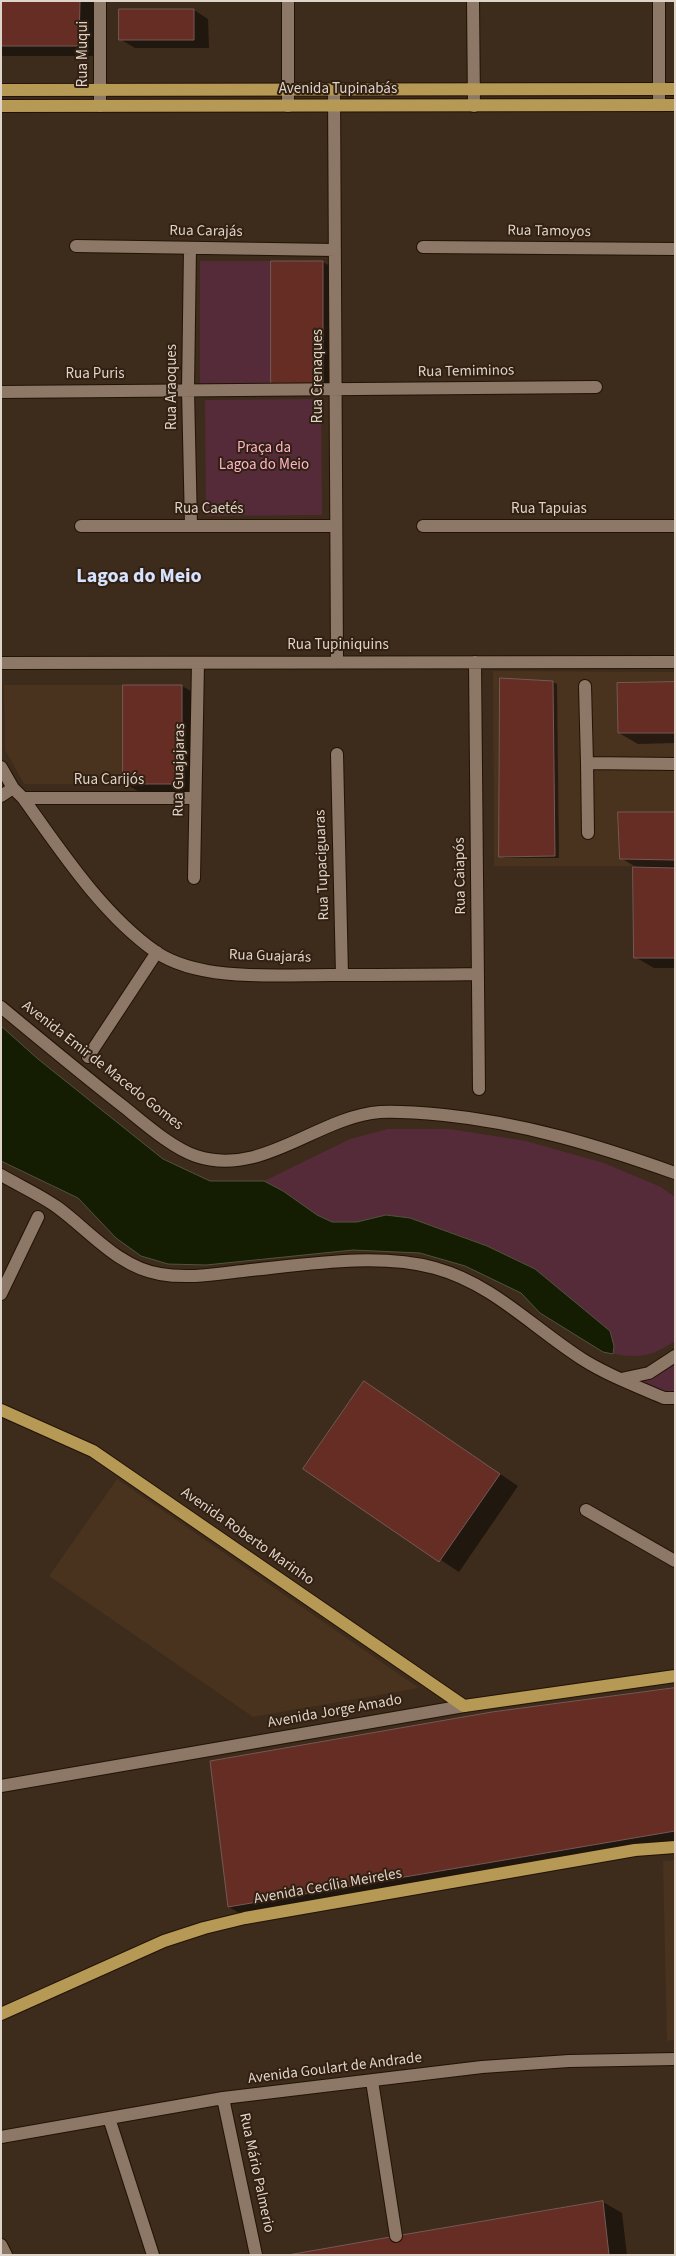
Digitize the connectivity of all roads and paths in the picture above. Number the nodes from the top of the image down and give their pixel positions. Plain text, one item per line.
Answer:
1 (100, 1) edge
2 (288, 1) edge
3 (473, 1) edge
4 (659, 1) edge
5 (100, 89) junction
6 (288, 89) junction
7 (474, 89) junction
8 (659, 89) junction
9 (675, 89) edge
10 (1, 90) edge
11 (334, 90) junction
12 (659, 105) junction
13 (1, 106) edge
14 (100, 106) junction
15 (288, 106) junction
16 (334, 106) junction
17 (474, 106) junction
18 (675, 106) edge
19 (76, 246) dead end
20 (423, 247) dead end
21 (190, 248) junction
22 (675, 249) edge
23 (335, 250) junction
24 (596, 387) dead end
25 (188, 390) junction
26 (336, 390) junction
27 (1, 392) edge
28 (81, 526) dead end
29 (191, 526) junction
30 (336, 526) junction
31 (423, 526) dead end
32 (675, 526) edge
33 (198, 662) junction
34 (337, 662) junction
35 (475, 662) junction
36 (675, 662) edge
37 (1, 663) edge
38 (584, 686) dead end
39 (337, 754) dead end
40 (587, 763) junction
41 (675, 764) edge
42 (1, 767) edge
43 (13, 788) junction
44 (1, 796) edge
45 (23, 798) junction
46 (195, 798) junction
47 (588, 833) dead end
48 (194, 878) dead end
49 (157, 952) junction
50 (478, 974) junction
51 (342, 975) junction
52 (1, 1007) edge
53 (88, 1056) dead end
54 (479, 1089) dead end
55 (675, 1173) edge
56 (1, 1176) edge
57 (38, 1217) dead end
58 (1, 1294) edge
59 (675, 1356) edge
60 (621, 1379) junction
61 (675, 1398) edge
62 (1, 1410) edge
63 (586, 1510) dead end
64 (675, 1561) edge
65 (675, 1676) edge
66 (464, 1706) junction
67 (1, 1786) edge
68 (675, 1847) edge
69 (1, 2014) edge
70 (675, 2059) edge
71 (372, 2080) junction
72 (223, 2098) junction
73 (109, 2118) junction
74 (1, 2137) edge
75 (396, 2236) dead end
76 (1, 2245) edge
77 (6, 2255) edge
78 (153, 2255) edge
79 (256, 2255) edge

1 - 5 street, Rua Muqui
2 - 6 street
3 - 7 street
4 - 8 street
5 - 6 main road, Avenida Tupinabás
5 - 10 main road, Avenida Tupinabás
5 - 14 street, Rua Muqui
6 - 11 main road, Avenida Tupinabás
6 - 15 street
7 - 8 main road, Avenida Tupinabás
7 - 11 main road, Avenida Tupinabás
7 - 17 street
8 - 9 main road, Avenida Tupinabás
8 - 12 street
11 - 16 street, Rua Crenaques
12 - 17 main road, Avenida Tupinabás
12 - 18 main road, Avenida Tupinabás
13 - 14 main road, Avenida Tupinabás
14 - 15 main road, Avenida Tupinabás
15 - 16 main road, Avenida Tupinabás
16 - 17 main road, Avenida Tupinabás
16 - 23 street, Rua Crenaques
19 - 21 street, Rua Carajás
20 - 22 street, Rua Tamoyos
21 - 23 street, Rua Carajás
21 - 25 street, Rua Araoques
23 - 26 street, Rua Crenaques
24 - 26 street, Rua Temiminos
25 - 26 street, Rua Temiminos
25 - 27 street, Rua Puris
25 - 29 street, Rua Araoques
26 - 30 street, Rua Crenaques
28 - 29 street, Rua Caetés
29 - 30 street, Rua Caetés
30 - 34 street, Rua Crenaques
31 - 32 street, Rua Tapuias
33 - 34 street, Rua Tupiniquins
33 - 37 street, Rua Tupiniquins
33 - 46 street, Rua Guajajaras
34 - 35 street, Rua Tupiniquins
35 - 36 street, Rua Tupiniquins
35 - 50 street, Rua Caiapós
38 - 40 street
39 - 51 street, Rua Tupaciguaras
40 - 41 street
40 - 47 street
42 - 43 street, Rua Guajarás
43 - 44 street
43 - 45 street, Rua Guajarás
45 - 46 street, Rua Carijós
45 - 49 street, Rua Guajarás
46 - 48 street, Rua Guajajaras
49 - 51 street, Rua Guajarás
49 - 53 street
50 - 51 street, Rua Guajarás
50 - 54 street, Rua Caiapós
52 - 55 street, Avenida Emir de Macedo Gomes
56 - 60 street
57 - 58 street
59 - 60 street
60 - 61 street
62 - 66 main road, Avenida Roberto Marinho
63 - 64 street
65 - 66 main road, Avenida Jorge Amado
66 - 67 street, Avenida Jorge Amado
68 - 69 main road, Avenida Cecília Meireles
70 - 71 street, Avenida Goulart de Andrade
71 - 72 street, Avenida Goulart de Andrade
71 - 75 street
72 - 73 street, Avenida Goulart de Andrade
72 - 79 street, Rua Mário Palmerio
73 - 74 street, Avenida Goulart de Andrade
73 - 78 street
76 - 77 street

